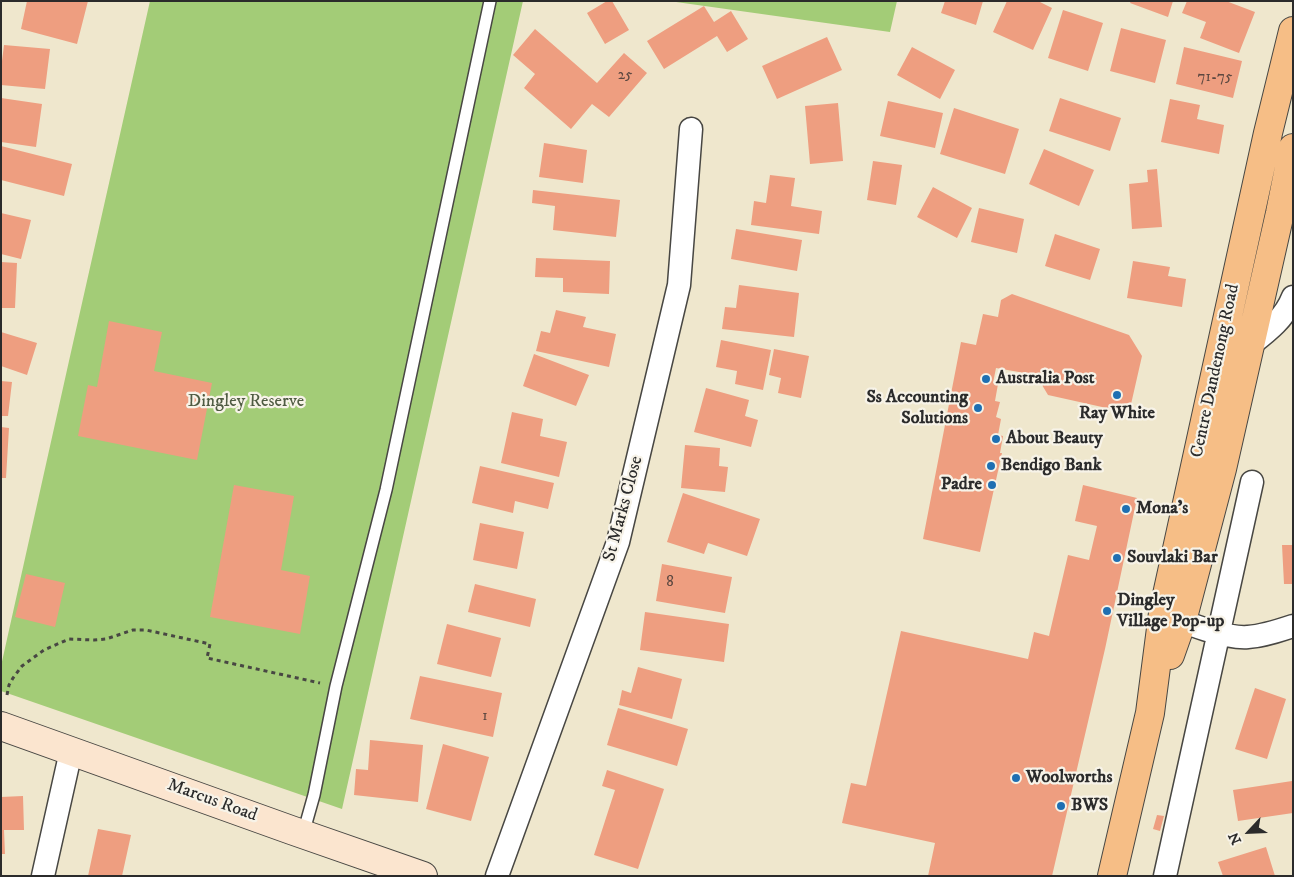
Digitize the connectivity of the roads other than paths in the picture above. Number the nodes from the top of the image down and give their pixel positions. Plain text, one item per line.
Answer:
1 (490, 1) edge
2 (1293, 31) edge
3 (691, 129) dead end
4 (1293, 148) edge
5 (1293, 297) edge
6 (1250, 345) junction
7 (1252, 482) dead end
8 (1172, 617) junction
9 (1293, 626) edge
10 (1218, 633) junction
11 (1, 726) edge
12 (71, 750) junction
13 (303, 834) junction
14 (43, 876) edge
15 (423, 876) edge
16 (497, 876) edge
17 (1112, 876) edge
18 (1165, 876) edge

1 - 13 lane
2 - 8 main road, Centre Dandenong Road
3 - 16 street, St Marks Close
4 - 6 main road, Centre Dandenong Road
5 - 6 street, Centre Dandenong Road
6 - 8 main road, Centre Dandenong Road
7 - 10 street
8 - 10 street
8 - 17 main road, Centre Dandenong Road
9 - 10 street
10 - 18 street
11 - 12 main road, Marcus Road
12 - 13 main road, Marcus Road
12 - 14 street
13 - 15 main road, Marcus Road

